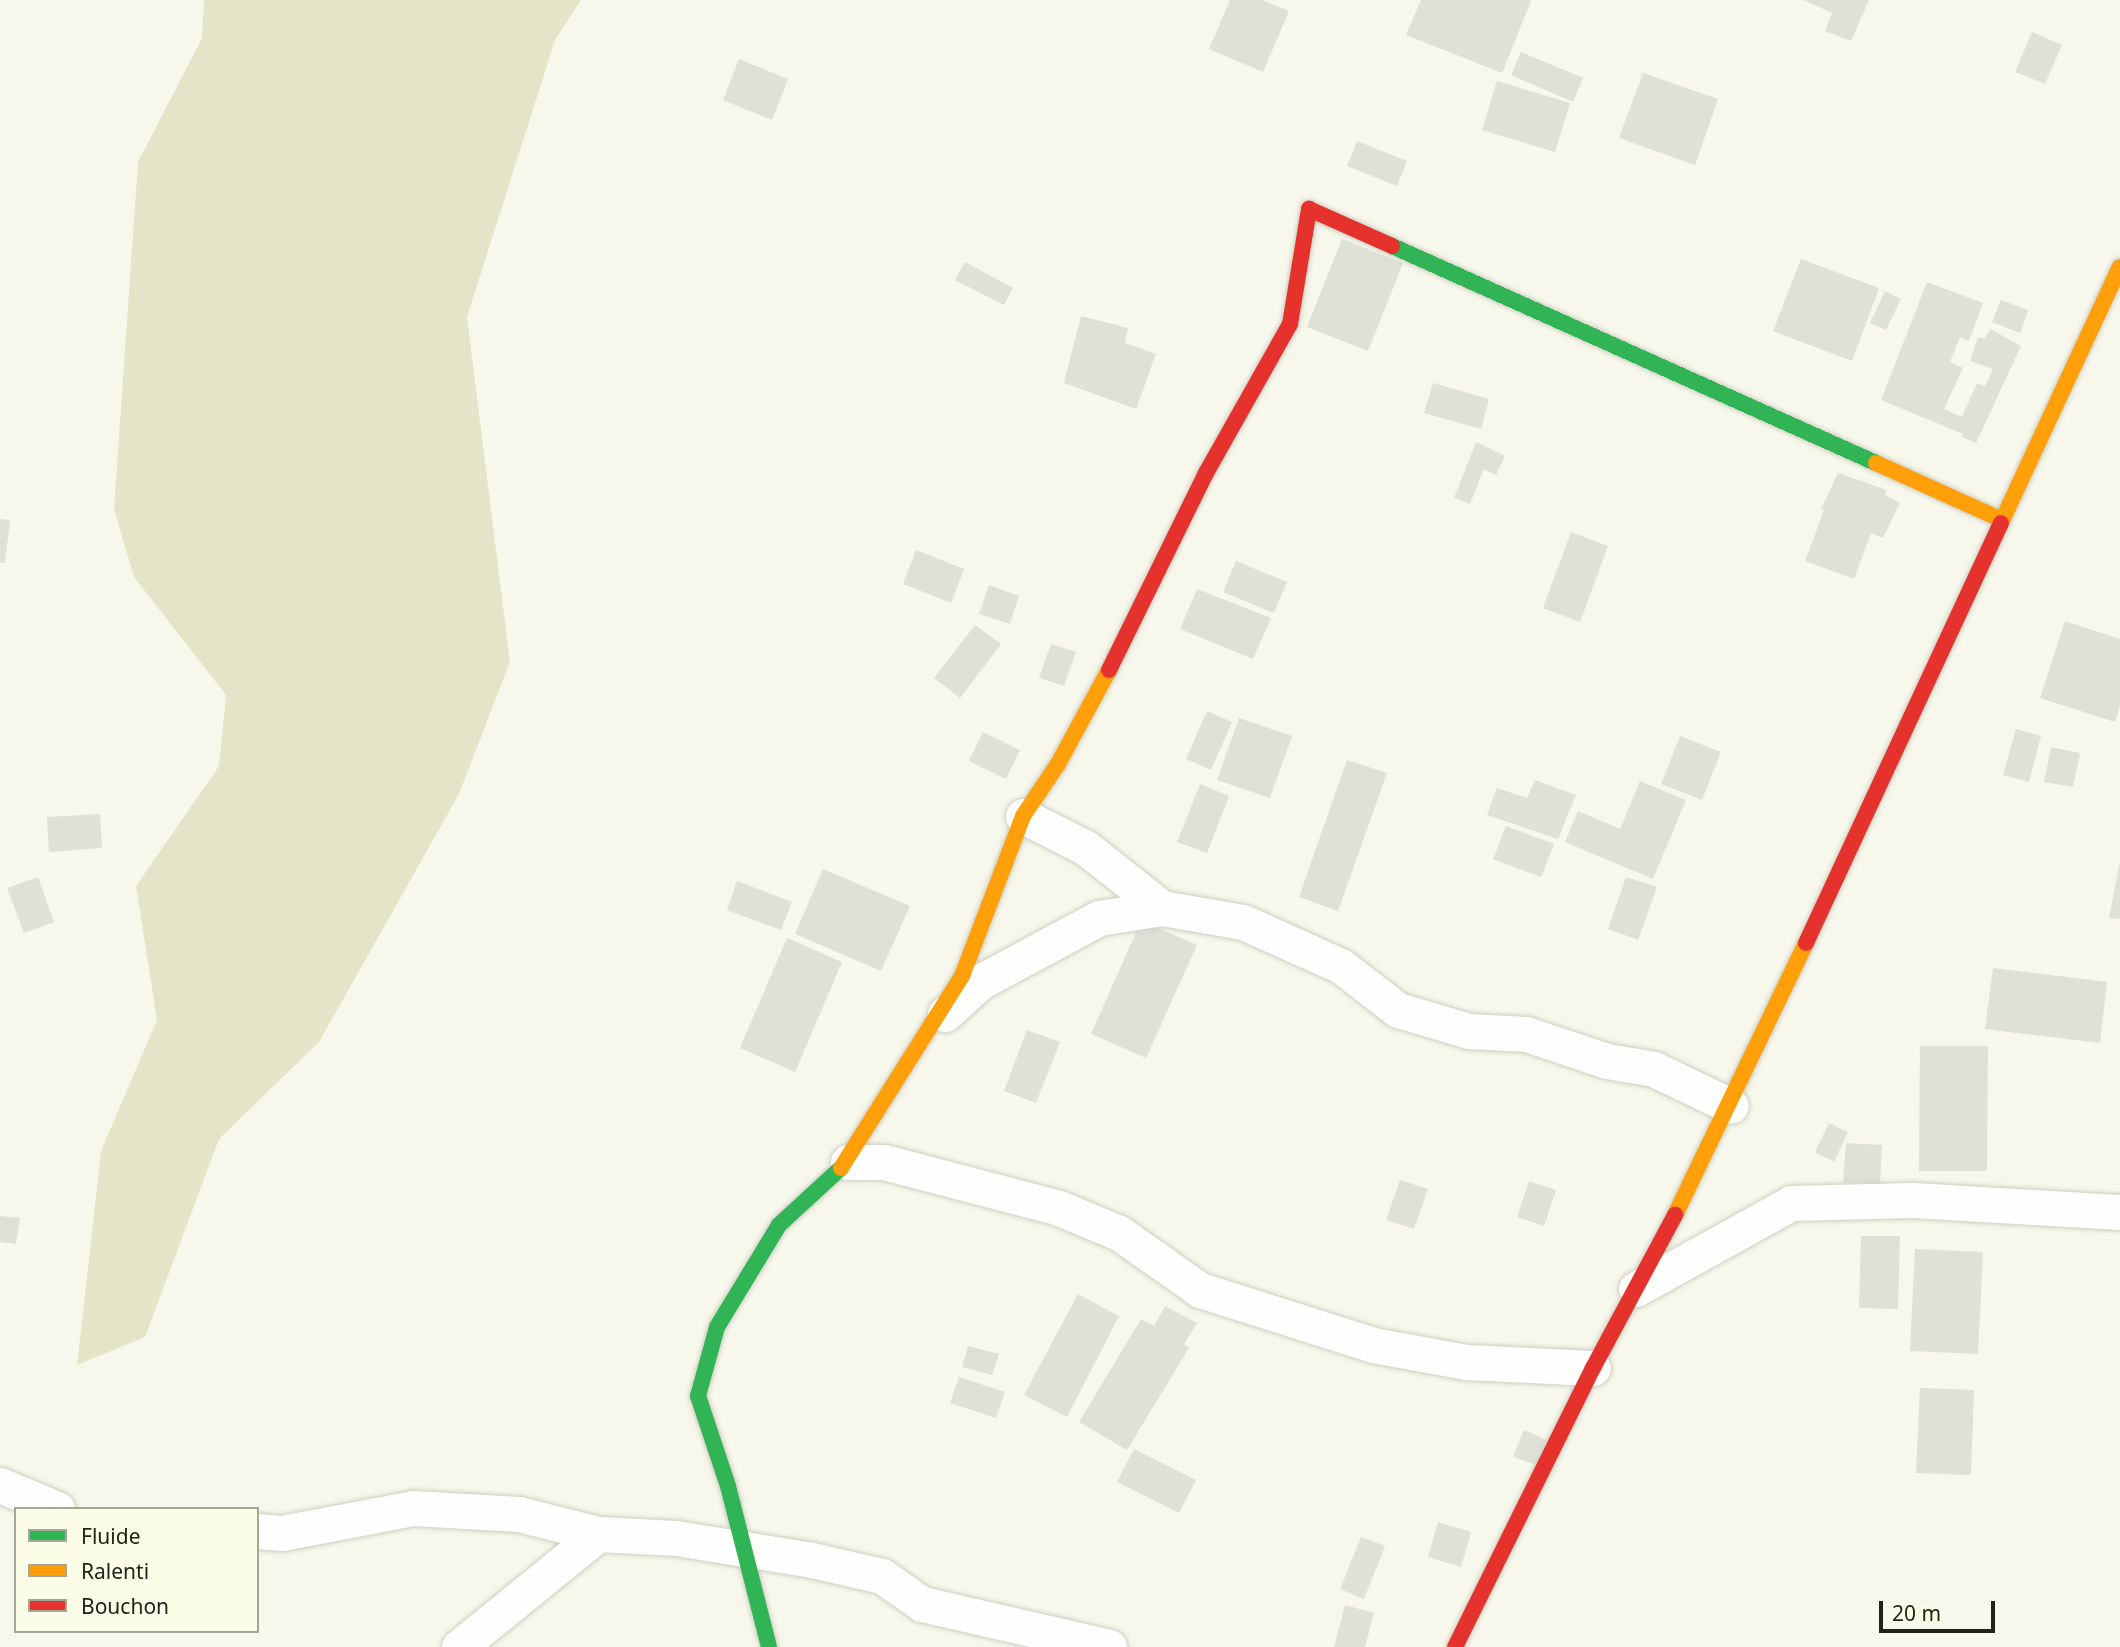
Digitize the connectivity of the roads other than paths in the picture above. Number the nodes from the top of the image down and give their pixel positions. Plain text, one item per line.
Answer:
1 (2120, 267) edge
2 (2000, 519) junction
3 (1023, 816) junction
4 (1162, 908) junction
5 (923, 1034) junction
6 (1731, 1106) junction
7 (848, 1161) junction
8 (2120, 1212) edge
9 (1636, 1289) junction
10 (1593, 1368) junction
11 (0, 1485) edge
12 (52, 1507) edge
13 (259, 1531) edge
14 (598, 1534) junction
15 (743, 1549) junction
16 (459, 1647) edge
17 (769, 1647) edge
18 (1109, 1647) edge
19 (1455, 1647) edge

1 - 2 street
2 - 3 street
2 - 6 street
3 - 4 street
3 - 5 street
4 - 5 street
4 - 6 street
5 - 7 street
6 - 9 street
7 - 10 street
7 - 15 street
8 - 9 street
9 - 10 street
10 - 19 street
11 - 12 street
13 - 14 street
14 - 15 street
14 - 16 street
15 - 17 street
15 - 18 street

